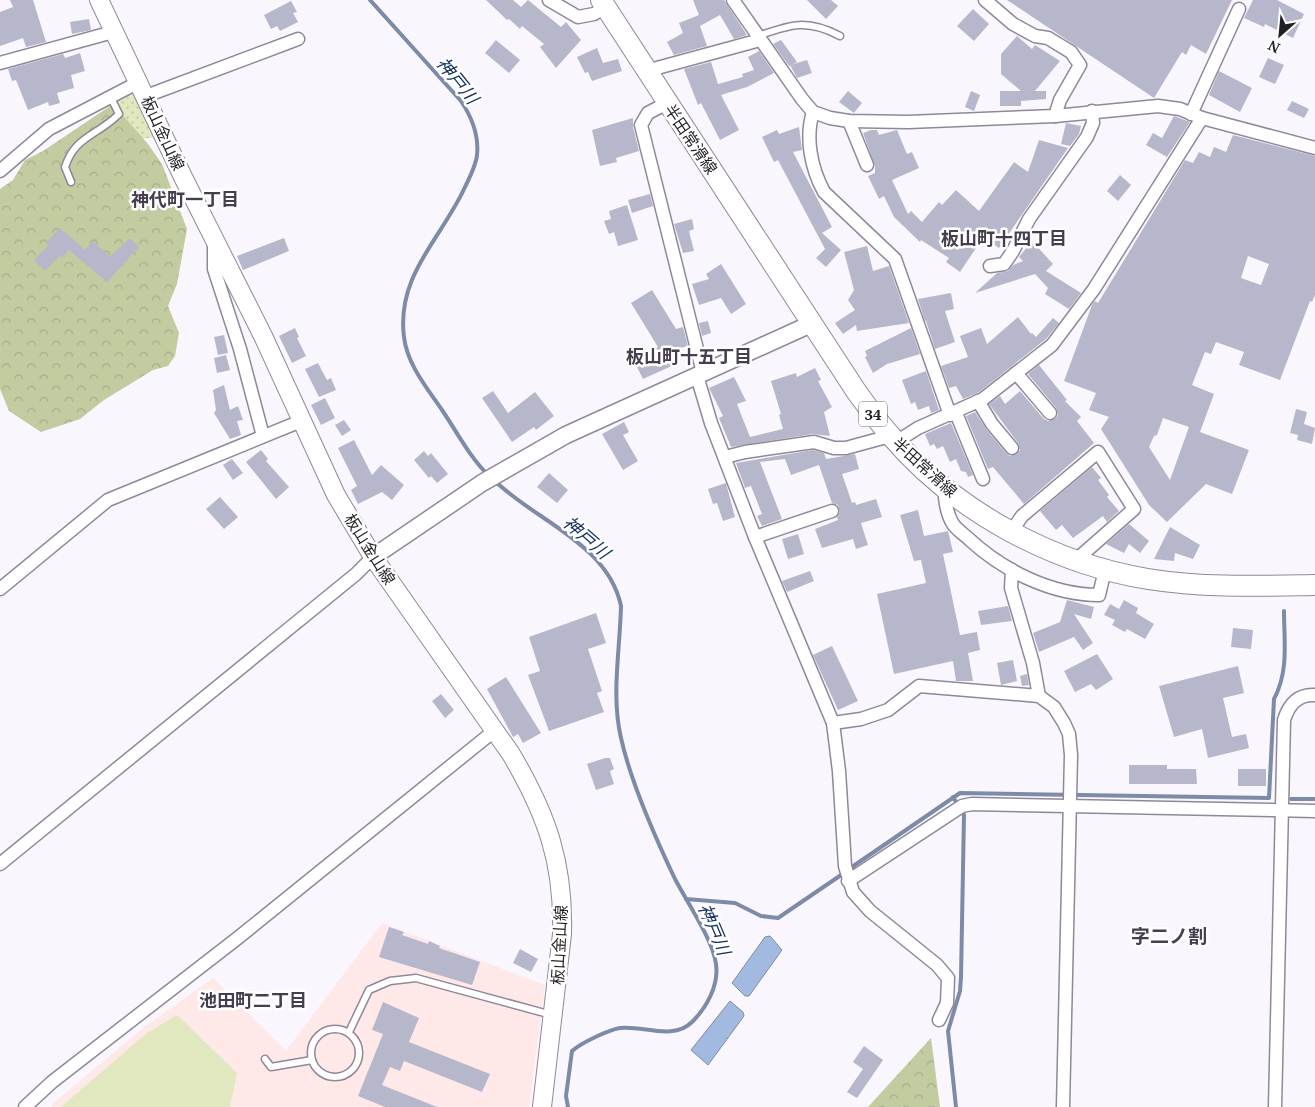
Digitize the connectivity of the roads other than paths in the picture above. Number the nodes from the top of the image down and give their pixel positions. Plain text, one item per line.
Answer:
1 (99, 0) edge
2 (549, 0) edge
3 (733, 0) edge
4 (985, 0) edge
5 (603, 4) edge
6 (1239, 9) dead end
7 (113, 32) junction
8 (840, 36) dead end
9 (759, 38) junction
10 (298, 39) dead end
11 (0, 63) edge
12 (646, 71) junction
13 (142, 89) junction
14 (111, 98) junction
15 (666, 103) junction
16 (1092, 111) junction
17 (813, 112) junction
18 (1055, 116) junction
19 (1197, 116) junction
20 (849, 121) junction
21 (1315, 148) edge
22 (867, 165) dead end
23 (0, 171) edge
24 (71, 182) dead end
25 (214, 238) junction
26 (990, 266) dead end
27 (811, 324) junction
28 (1016, 373) junction
29 (700, 374) junction
30 (978, 401) junction
31 (1050, 413) dead end
32 (953, 414) junction
33 (301, 421) junction
34 (264, 436) junction
35 (893, 439) junction
36 (1012, 448) dead end
37 (726, 457) junction
38 (982, 479) dead end
39 (944, 487) junction
40 (832, 511) dead end
41 (1011, 532) junction
42 (755, 536) junction
43 (373, 557) junction
44 (1076, 560) junction
45 (1012, 570) junction
46 (1105, 570) junction
47 (1315, 585) edge
48 (0, 589) edge
49 (1315, 695) edge
50 (1039, 696) junction
51 (833, 723) junction
52 (494, 731) junction
53 (1070, 798) junction
54 (1282, 810) junction
55 (1315, 811) edge
56 (0, 864) edge
57 (848, 881) junction
58 (553, 1016) junction
59 (939, 1020) dead end
60 (349, 1032) junction
61 (265, 1059) dead end
62 (312, 1060) junction
63 (25, 1107) edge
64 (542, 1107) edge
65 (1063, 1107) edge
66 (1275, 1107) edge

1 - 7 main road, 板山金山線
2 - 5 street
3 - 9 street
4 - 18 street
5 - 12 main road, 半田常滑線 / 34
6 - 19 street
7 - 11 street
7 - 13 main road, 板山金山線
8 - 9 lane
9 - 12 street
9 - 17 street
10 - 13 street
12 - 15 main road, 半田常滑線 / 34
13 - 14 street
13 - 25 main road, 板山金山線
14 - 23 street
14 - 24 lane
15 - 27 main road, 半田常滑線 / 34
15 - 29 street
16 - 18 street
16 - 19 street
16 - 26 street
17 - 20 street
17 - 32 street
18 - 20 street
19 - 21 street
19 - 28 street
20 - 22 street
25 - 33 main road, 板山金山線
25 - 34 street
27 - 29 street
27 - 35 main road, 半田常滑線 / 34
28 - 30 street
28 - 31 street
29 - 37 street
29 - 43 street
30 - 32 street
30 - 36 street
32 - 35 street
32 - 38 street
33 - 34 street
33 - 43 main road, 板山金山線
34 - 48 street
35 - 37 street
35 - 39 main road, 半田常滑線 / 34
37 - 42 street
39 - 41 main road, 半田常滑線 / 34
39 - 45 street
40 - 42 street
41 - 44 main road, 半田常滑線 / 34
41 - 44 street
42 - 51 street
43 - 52 main road, 板山金山線
43 - 56 street
44 - 46 main road, 半田常滑線 / 34
45 - 46 street
45 - 50 street
46 - 47 main road, 半田常滑線 / 34
49 - 54 street
50 - 51 street
50 - 53 street
51 - 57 street
52 - 58 main road, 板山金山線
52 - 63 street
53 - 54 street
53 - 57 street
53 - 65 street
54 - 55 street
54 - 66 street
57 - 59 street
58 - 60 lane
58 - 64 main road, 板山金山線
60 - 62 lane
60 - 62 lane
61 - 62 lane

